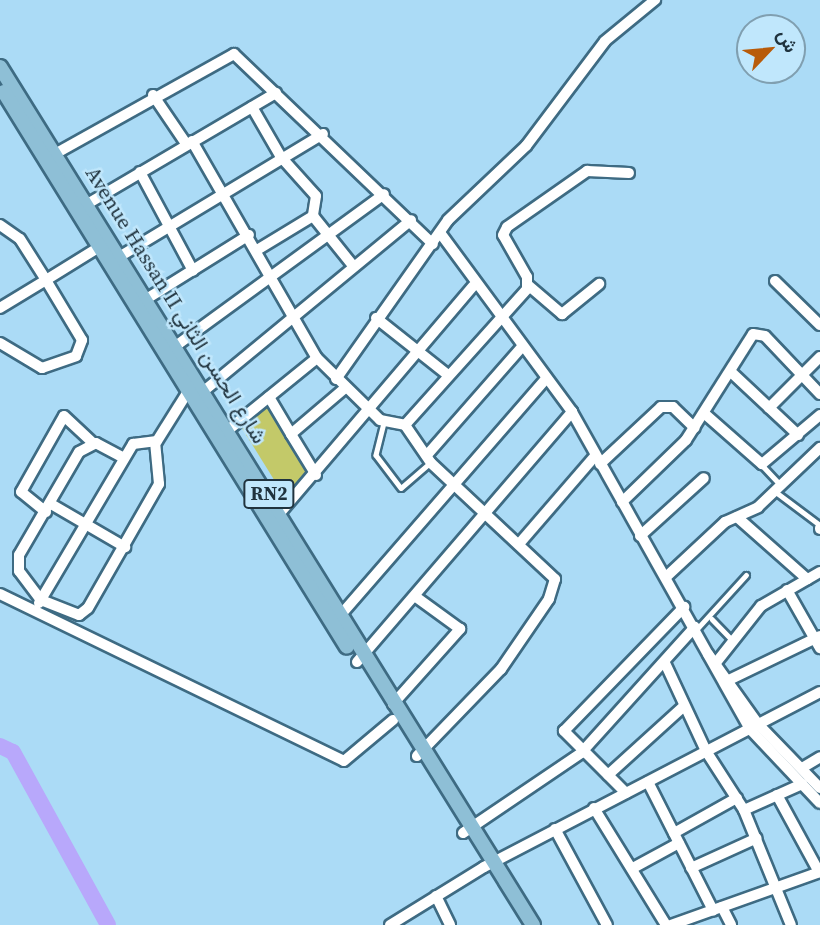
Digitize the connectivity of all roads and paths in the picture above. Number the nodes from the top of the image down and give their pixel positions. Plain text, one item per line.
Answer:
1 (655, 0) edge
2 (0, 67) edge
3 (0, 85) edge
4 (276, 93) junction
5 (153, 95) junction
6 (252, 107) junction
7 (323, 134) junction
8 (190, 143) junction
9 (55, 154) junction
10 (281, 157) junction
11 (140, 172) junction
12 (629, 173) dead end
13 (223, 191) junction
14 (384, 194) junction
15 (89, 203) junction
16 (313, 216) junction
17 (411, 220) junction
18 (170, 223) junction
19 (0, 225) edge
20 (441, 234) junction
21 (249, 235) junction
22 (327, 235) junction
23 (433, 244) junction
24 (101, 246) junction
25 (257, 250) junction
26 (116, 259) junction
27 (354, 267) junction
28 (193, 271) junction
29 (270, 279) junction
30 (46, 280) junction
31 (775, 281) dead end
32 (599, 284) dead end
33 (528, 285) junction
34 (473, 286) junction
35 (148, 298) junction
36 (0, 308) edge
37 (497, 316) junction
38 (376, 318) junction
39 (293, 320) junction
40 (820, 325) edge
41 (0, 343) edge
42 (177, 345) junction
43 (521, 348) junction
44 (418, 353) junction
45 (820, 357) edge
46 (317, 358) junction
47 (731, 372) junction
48 (448, 375) junction
49 (802, 375) junction
50 (336, 379) junction
51 (546, 379) junction
52 (345, 388) junction
53 (189, 390) junction
54 (205, 390) junction
55 (820, 394) edge
56 (269, 397) junction
57 (769, 408) junction
58 (369, 410) junction
59 (572, 412) junction
60 (705, 414) junction
61 (820, 415) edge
62 (384, 422) junction
63 (405, 425) junction
64 (695, 428) junction
65 (224, 433) junction
66 (291, 434) junction
67 (798, 435) junction
68 (92, 442) junction
69 (155, 442) junction
70 (820, 448) edge
71 (124, 458) junction
72 (429, 459) junction
73 (598, 460) junction
74 (762, 464) junction
75 (316, 475) junction
76 (704, 478) dead end
77 (454, 486) junction
78 (778, 489) junction
79 (622, 502) junction
80 (49, 508) junction
81 (485, 513) junction
82 (737, 517) junction
83 (276, 518) junction
84 (85, 524) junction
85 (820, 527) edge
86 (640, 536) junction
87 (519, 544) junction
88 (125, 547) junction
89 (820, 572) edge
90 (746, 575) dead end
91 (666, 577) junction
92 (807, 579) junction
93 (787, 590) junction
94 (0, 594) edge
95 (416, 597) junction
96 (41, 600) junction
97 (684, 607) junction
98 (35, 611) junction
99 (336, 619) junction
100 (712, 619) junction
101 (696, 628) junction
102 (818, 637) edge
103 (731, 639) junction
104 (820, 648) edge
105 (360, 659) junction
106 (665, 663) junction
107 (715, 663) junction
108 (731, 680) junction
109 (820, 692) edge
110 (393, 704) junction
111 (684, 706) junction
112 (393, 720) junction
113 (753, 726) junction
114 (706, 751) junction
115 (420, 753) junction
116 (581, 753) junction
117 (820, 757) edge
118 (802, 768) junction
119 (608, 775) junction
120 (648, 782) junction
121 (802, 784) junction
122 (820, 788) edge
123 (626, 793) junction
124 (777, 795) junction
125 (737, 798) junction
126 (820, 803) edge
127 (594, 808) junction
128 (744, 810) junction
129 (555, 829) junction
130 (467, 831) junction
131 (674, 833) junction
132 (757, 838) junction
133 (679, 843) junction
134 (489, 865) junction
135 (691, 868) junction
136 (634, 869) junction
137 (819, 872) edge
138 (777, 887) junction
139 (436, 896) junction
140 (718, 908) junction
141 (675, 924) edge
142 (390, 925) edge
143 (450, 925) edge
144 (522, 925) edge
145 (533, 925) edge
146 (607, 925) edge
147 (731, 925) edge
148 (791, 925) edge

1 - 20 street
2 - 9 main road, Avenue Hassan II شارع الحسن الثاني / RN2
3 - 24 main road, Avenue Hassan II شارع الحسن الثاني / RN2
4 - 5 street
4 - 6 street
4 - 7 street
5 - 8 street
5 - 9 street
6 - 8 street
6 - 10 street
7 - 10 street
7 - 14 street
8 - 11 street
8 - 13 street
9 - 15 main road, Avenue Hassan II شارع الحسن الثاني / RN2
10 - 13 street
10 - 16 street
11 - 15 street
11 - 18 street
12 - 33 street
13 - 18 street
13 - 21 street
14 - 17 street
14 - 22 street
15 - 26 main road, Avenue Hassan II شارع الحسن الثاني / RN2
16 - 22 street
16 - 25 street
17 - 23 street
17 - 27 street
18 - 26 street
18 - 28 street
19 - 30 street
20 - 23 street
20 - 34 street
21 - 25 street
21 - 28 street
22 - 27 street
22 - 29 street
23 - 38 street
24 - 26 main road, Avenue Hassan II شارع الحسن الثاني / RN2
24 - 30 street
25 - 29 street
26 - 35 main road, Avenue Hassan II شارع الحسن الثاني / RN2
26 - 53 main road, Avenue Hassan II شارع الحسن الثاني / RN2
27 - 39 street
28 - 35 street
29 - 39 street
29 - 42 street
30 - 36 street
30 - 41 street
31 - 40 street
32 - 33 street
33 - 37 street
34 - 37 street
34 - 44 street
35 - 42 main road, Avenue Hassan II شارع الحسن الثاني / RN2
37 - 43 street
37 - 48 street
38 - 44 street
38 - 50 street
39 - 46 street
39 - 54 street
42 - 54 main road, Avenue Hassan II شارع الحسن الثاني / RN2
43 - 51 street
43 - 72 street
44 - 48 street
44 - 58 street
45 - 49 street
46 - 50 street
46 - 56 street
47 - 49 street
47 - 57 street
47 - 60 street
48 - 63 street
49 - 55 street
49 - 57 street
50 - 52 street
51 - 59 street
51 - 77 street
52 - 58 street
52 - 66 street
53 - 65 main road, Avenue Hassan II شارع الحسن الثاني / RN2
53 - 69 street
54 - 65 main road, Avenue Hassan II شارع الحسن الثاني / RN2
56 - 65 street
56 - 66 street
57 - 67 street
58 - 62 street
58 - 75 street
59 - 73 street
59 - 81 street
60 - 64 street
60 - 74 street
61 - 67 street
62 - 63 street
62 - 72 lane
63 - 72 street
64 - 73 street
64 - 79 street
65 - 83 main road, Avenue Hassan II شارع الحسن الثاني / RN2
66 - 75 street
67 - 74 street
68 - 71 street
68 - 80 street
68 - 80 street
69 - 71 street
69 - 88 street
70 - 78 street
71 - 84 street
72 - 77 street
73 - 79 street
73 - 87 street
74 - 78 lane
75 - 83 street
76 - 86 street
77 - 81 street
77 - 99 street
78 - 82 street
78 - 85 lane
79 - 86 street
80 - 84 street
80 - 96 street
81 - 87 street
81 - 95 street
82 - 91 street
82 - 92 street
83 - 99 main road, Avenue Hassan II شارع الحسن الثاني / RN2
84 - 88 street
84 - 96 street
86 - 91 street
87 - 115 street
88 - 96 street
89 - 92 street
90 - 100 lane
91 - 97 street
92 - 93 street
93 - 102 street
93 - 103 street
94 - 98 street
95 - 105 street
95 - 110 street
96 - 98 street
97 - 101 street
97 - 116 street
98 - 112 street
99 - 105 main road, Avenue Hassan II شارع الحسن الثاني / RN2
100 - 101 lane
100 - 103 lane
101 - 106 street
101 - 107 street
102 - 104 street
102 - 108 street
103 - 107 street
105 - 110 main road, Avenue Hassan II شارع الحسن الثاني / RN2
105 - 112 main road, Avenue Hassan II شارع الحسن الثاني / RN2
106 - 111 street
106 - 116 street
107 - 108 street
107 - 113 street
108 - 113 street
109 - 113 street
110 - 115 main road, Avenue Hassan II شارع الحسن الثاني / RN2
111 - 114 street
111 - 119 street
112 - 115 main road, Avenue Hassan II شارع الحسن الثاني / RN2
113 - 114 street
113 - 118 street
113 - 121 street
114 - 120 street
114 - 125 street
115 - 130 main road, Avenue Hassan II شارع الحسن الثاني / RN2
116 - 119 street
116 - 130 street
117 - 118 street
118 - 122 street
119 - 123 street
120 - 123 street
120 - 131 street
121 - 124 street
121 - 126 street
123 - 127 street
124 - 128 street
124 - 137 street
125 - 128 street
125 - 131 street
127 - 129 street
127 - 136 street
128 - 132 street
129 - 134 street
129 - 146 street
130 - 134 main road, Avenue Hassan II شارع الحسن الثاني / RN2
131 - 133 street
132 - 135 street
132 - 138 street
133 - 135 street
133 - 136 street
134 - 139 street
134 - 144 main road, Avenue Hassan II شارع الحسن الثاني / RN2
134 - 145 main road, Avenue Hassan II شارع الحسن الثاني / RN2
135 - 140 street
136 - 141 street
137 - 138 street
138 - 140 street
138 - 148 street
139 - 142 street
139 - 143 street
140 - 141 street
140 - 147 street

